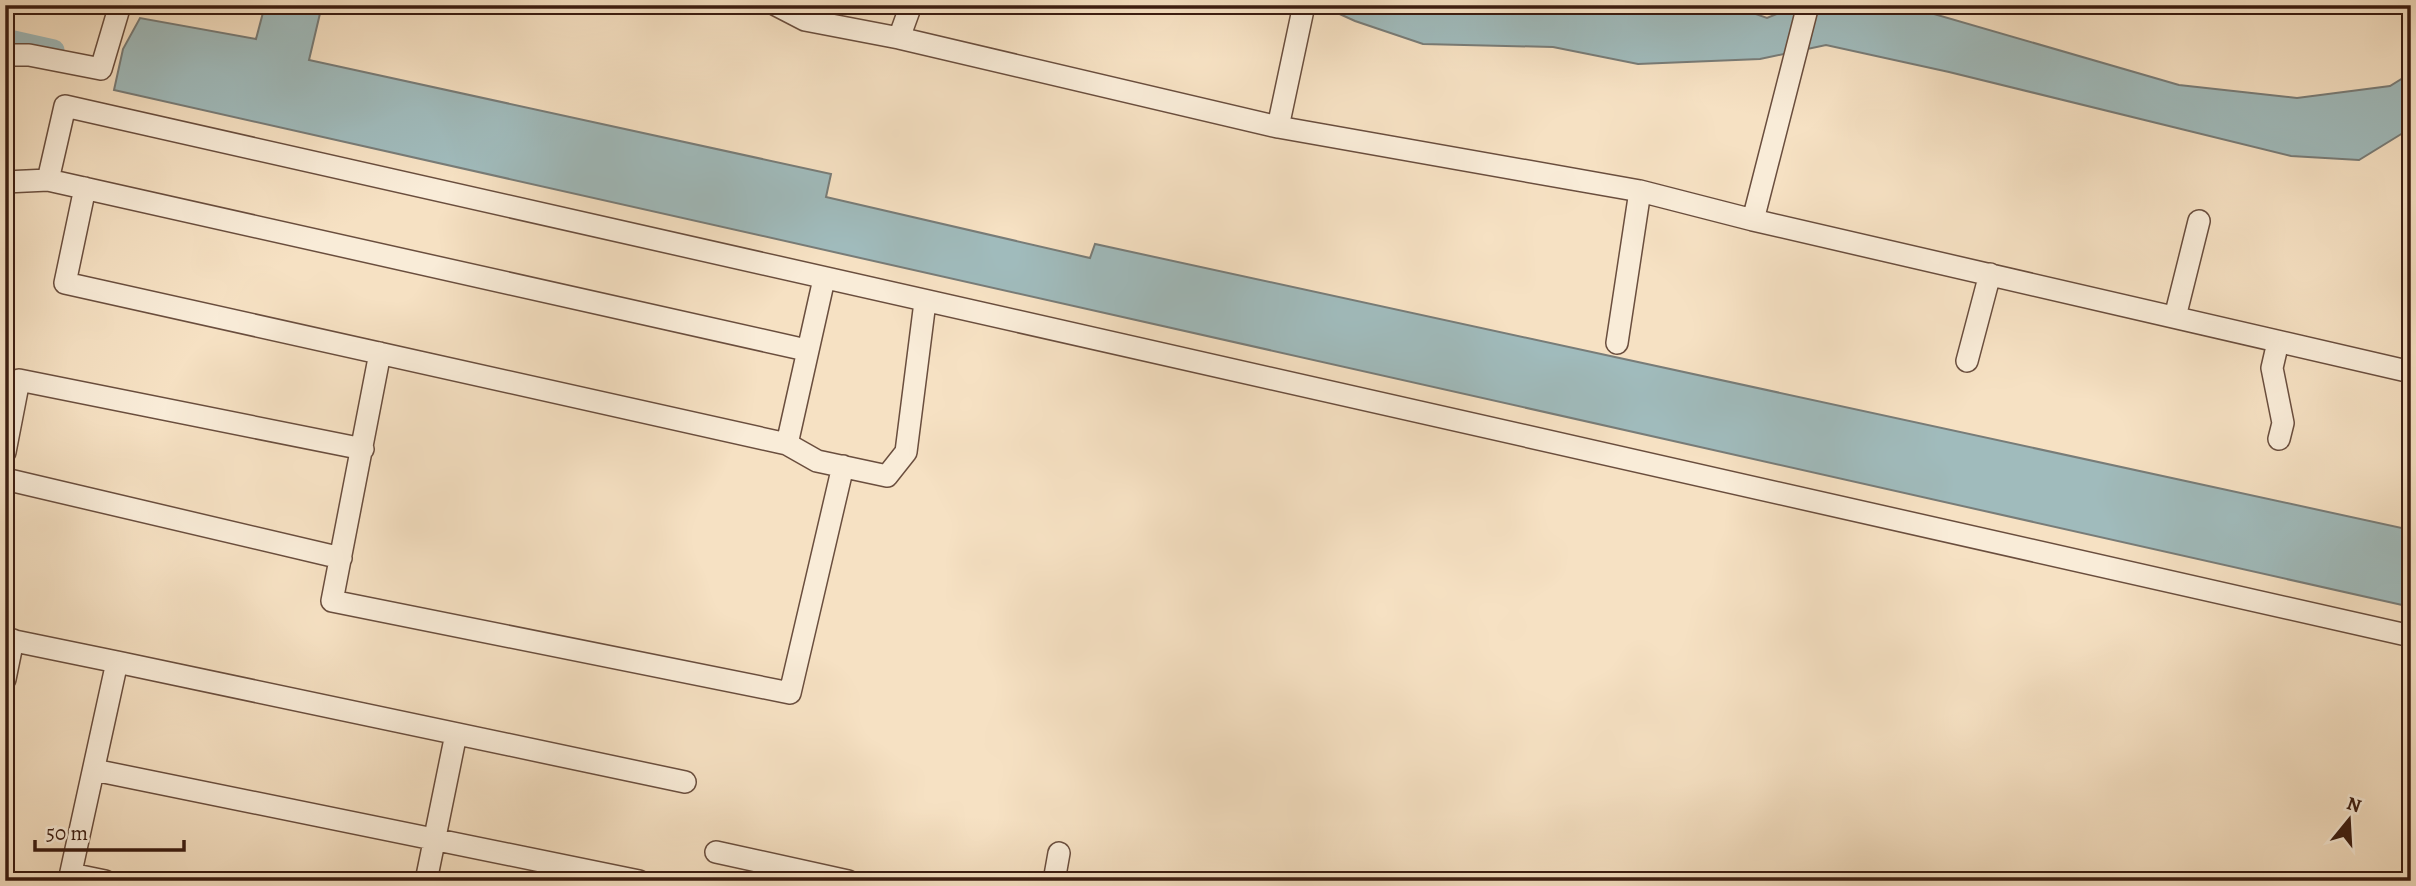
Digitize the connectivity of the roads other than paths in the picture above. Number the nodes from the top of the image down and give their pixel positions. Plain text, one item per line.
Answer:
1 (120, 5) edge
2 (776, 5) edge
3 (911, 5) edge
4 (1304, 5) edge
5 (1808, 5) edge
6 (900, 38) junction
7 (5, 55) edge
8 (1278, 127) junction
9 (48, 180) junction
10 (5, 182) edge
11 (85, 188) junction
12 (1640, 191) junction
13 (1753, 220) junction
14 (2199, 221) dead end
15 (1990, 274) junction
16 (824, 279) junction
17 (925, 302) junction
18 (2175, 317) junction
19 (2278, 342) junction
20 (1617, 343) dead end
21 (806, 350) junction
22 (380, 353) junction
23 (1967, 361) dead end
24 (2411, 372) edge
25 (2279, 439) dead end
26 (787, 444) junction
27 (363, 449) junction
28 (5, 452) edge
29 (843, 466) junction
30 (5, 479) edge
31 (341, 558) junction
32 (2411, 636) edge
33 (9, 639) edge
34 (117, 662) junction
35 (5, 679) edge
36 (456, 734) junction
37 (93, 770) junction
38 (685, 782) dead end
39 (434, 839) junction
40 (716, 852) dead end
41 (1059, 852) dead end
42 (70, 877) edge
43 (105, 881) edge
44 (426, 881) edge
45 (639, 881) edge
46 (848, 881) edge
47 (1054, 881) edge

1 - 7 street
2 - 6 street
3 - 6 street
4 - 8 street
5 - 13 street
6 - 8 street
8 - 12 street
9 - 10 street
9 - 11 street
9 - 16 street
11 - 21 street
11 - 22 street
12 - 13 street
12 - 20 street
13 - 15 street
14 - 18 street
15 - 18 street
15 - 23 street
16 - 17 street
16 - 21 street
17 - 29 street
17 - 32 street
18 - 19 street
19 - 24 street
19 - 25 street
21 - 26 street
22 - 26 street
22 - 27 street
26 - 29 street
27 - 28 street
27 - 31 street
29 - 31 street
30 - 31 street
33 - 34 street
33 - 35 street
34 - 36 street
34 - 37 street
36 - 38 street
36 - 39 street
37 - 39 street
37 - 42 street
39 - 44 street
39 - 45 street
40 - 46 street
41 - 47 street
42 - 43 street

